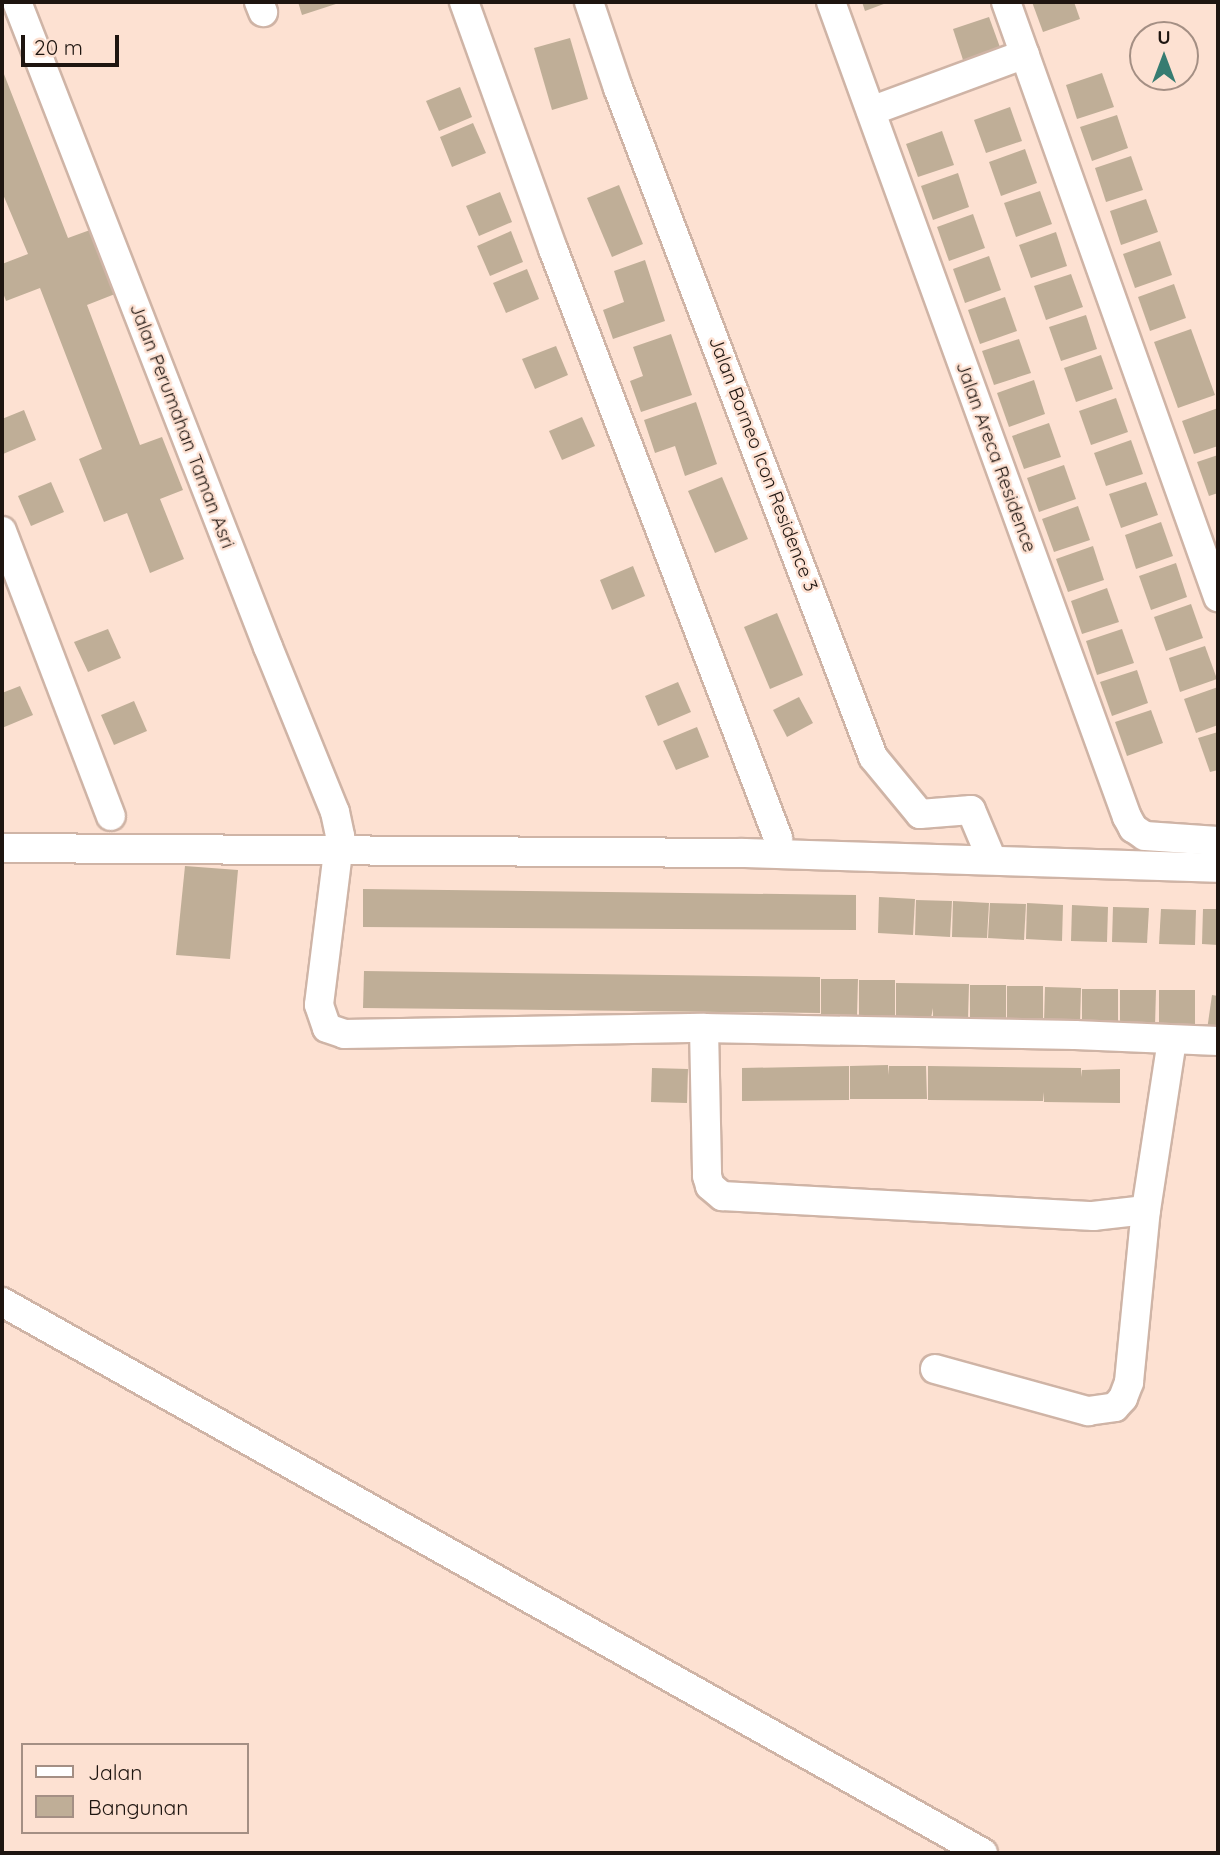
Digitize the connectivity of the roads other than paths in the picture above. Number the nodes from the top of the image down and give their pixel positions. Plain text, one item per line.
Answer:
1 (17, 2) edge
2 (464, 2) edge
3 (589, 2) edge
4 (831, 2) edge
5 (1006, 2) edge
6 (1025, 54) junction
7 (871, 111) junction
8 (2, 531) edge
9 (1218, 597) edge
10 (111, 816) dead end
11 (778, 838) dead end
12 (1218, 841) edge
13 (2, 848) edge
14 (338, 852) junction
15 (992, 860) junction
16 (1218, 869) edge
17 (704, 1028) junction
18 (1172, 1041) junction
19 (1218, 1041) edge
20 (1146, 1210) junction
21 (2, 1302) edge
22 (935, 1369) dead end
23 (983, 1853) edge

1 - 14 street, Jalan Perumahan Taman Asri
2 - 11 street
3 - 15 street, Jalan Borneo Icon Residence 3
4 - 7 street, Jalan Areca Residence
5 - 6 street
6 - 7 street
6 - 9 street
7 - 12 street, Jalan Areca Residence
8 - 10 street
13 - 14 street
14 - 15 street
14 - 17 street, Jalan Perumahan Taman Asri
15 - 16 street
17 - 18 street, Jalan Perumahan Taman Asri
17 - 20 street
18 - 19 street, Jalan Perumahan Taman Asri
18 - 20 street
20 - 22 street
21 - 23 street

